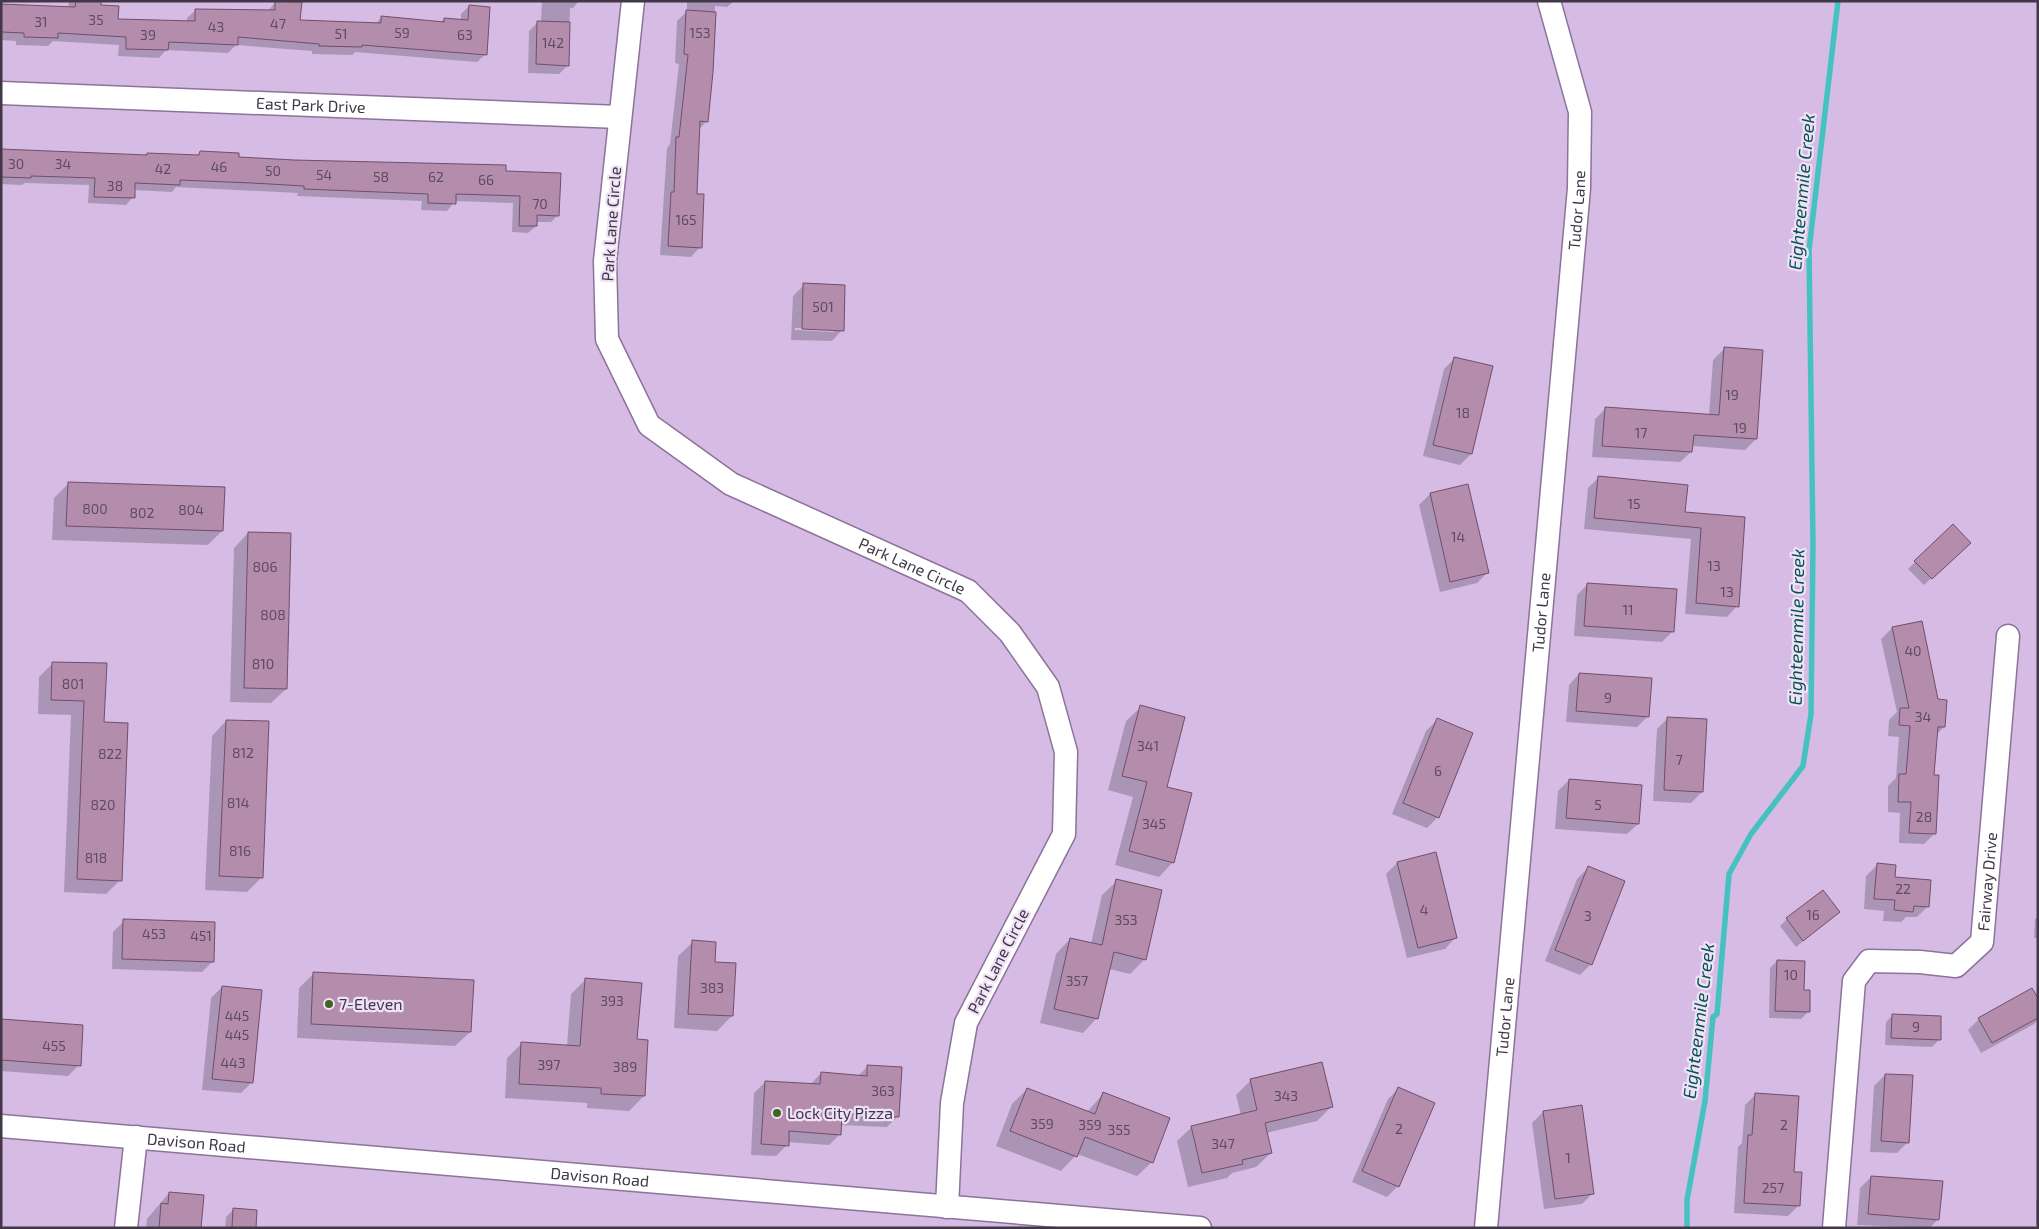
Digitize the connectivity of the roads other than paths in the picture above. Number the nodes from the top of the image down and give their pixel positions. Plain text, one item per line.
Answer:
1 (633, 1) edge
2 (1549, 1) edge
3 (1, 94) edge
4 (620, 117) junction
5 (2008, 636) dead end
6 (1, 1126) edge
7 (136, 1137) junction
8 (947, 1207) junction
9 (126, 1228) edge
10 (1200, 1228) edge
11 (1486, 1228) edge
12 (1834, 1228) edge

1 - 4 street, Park Lane Circle
2 - 11 street, Tudor Lane
3 - 4 street, East Park Drive
4 - 8 street, Park Lane Circle
5 - 12 street, Fairway Drive
6 - 7 street, Davison Road
7 - 8 street, Davison Road
7 - 9 street
8 - 10 street, Davison Road

